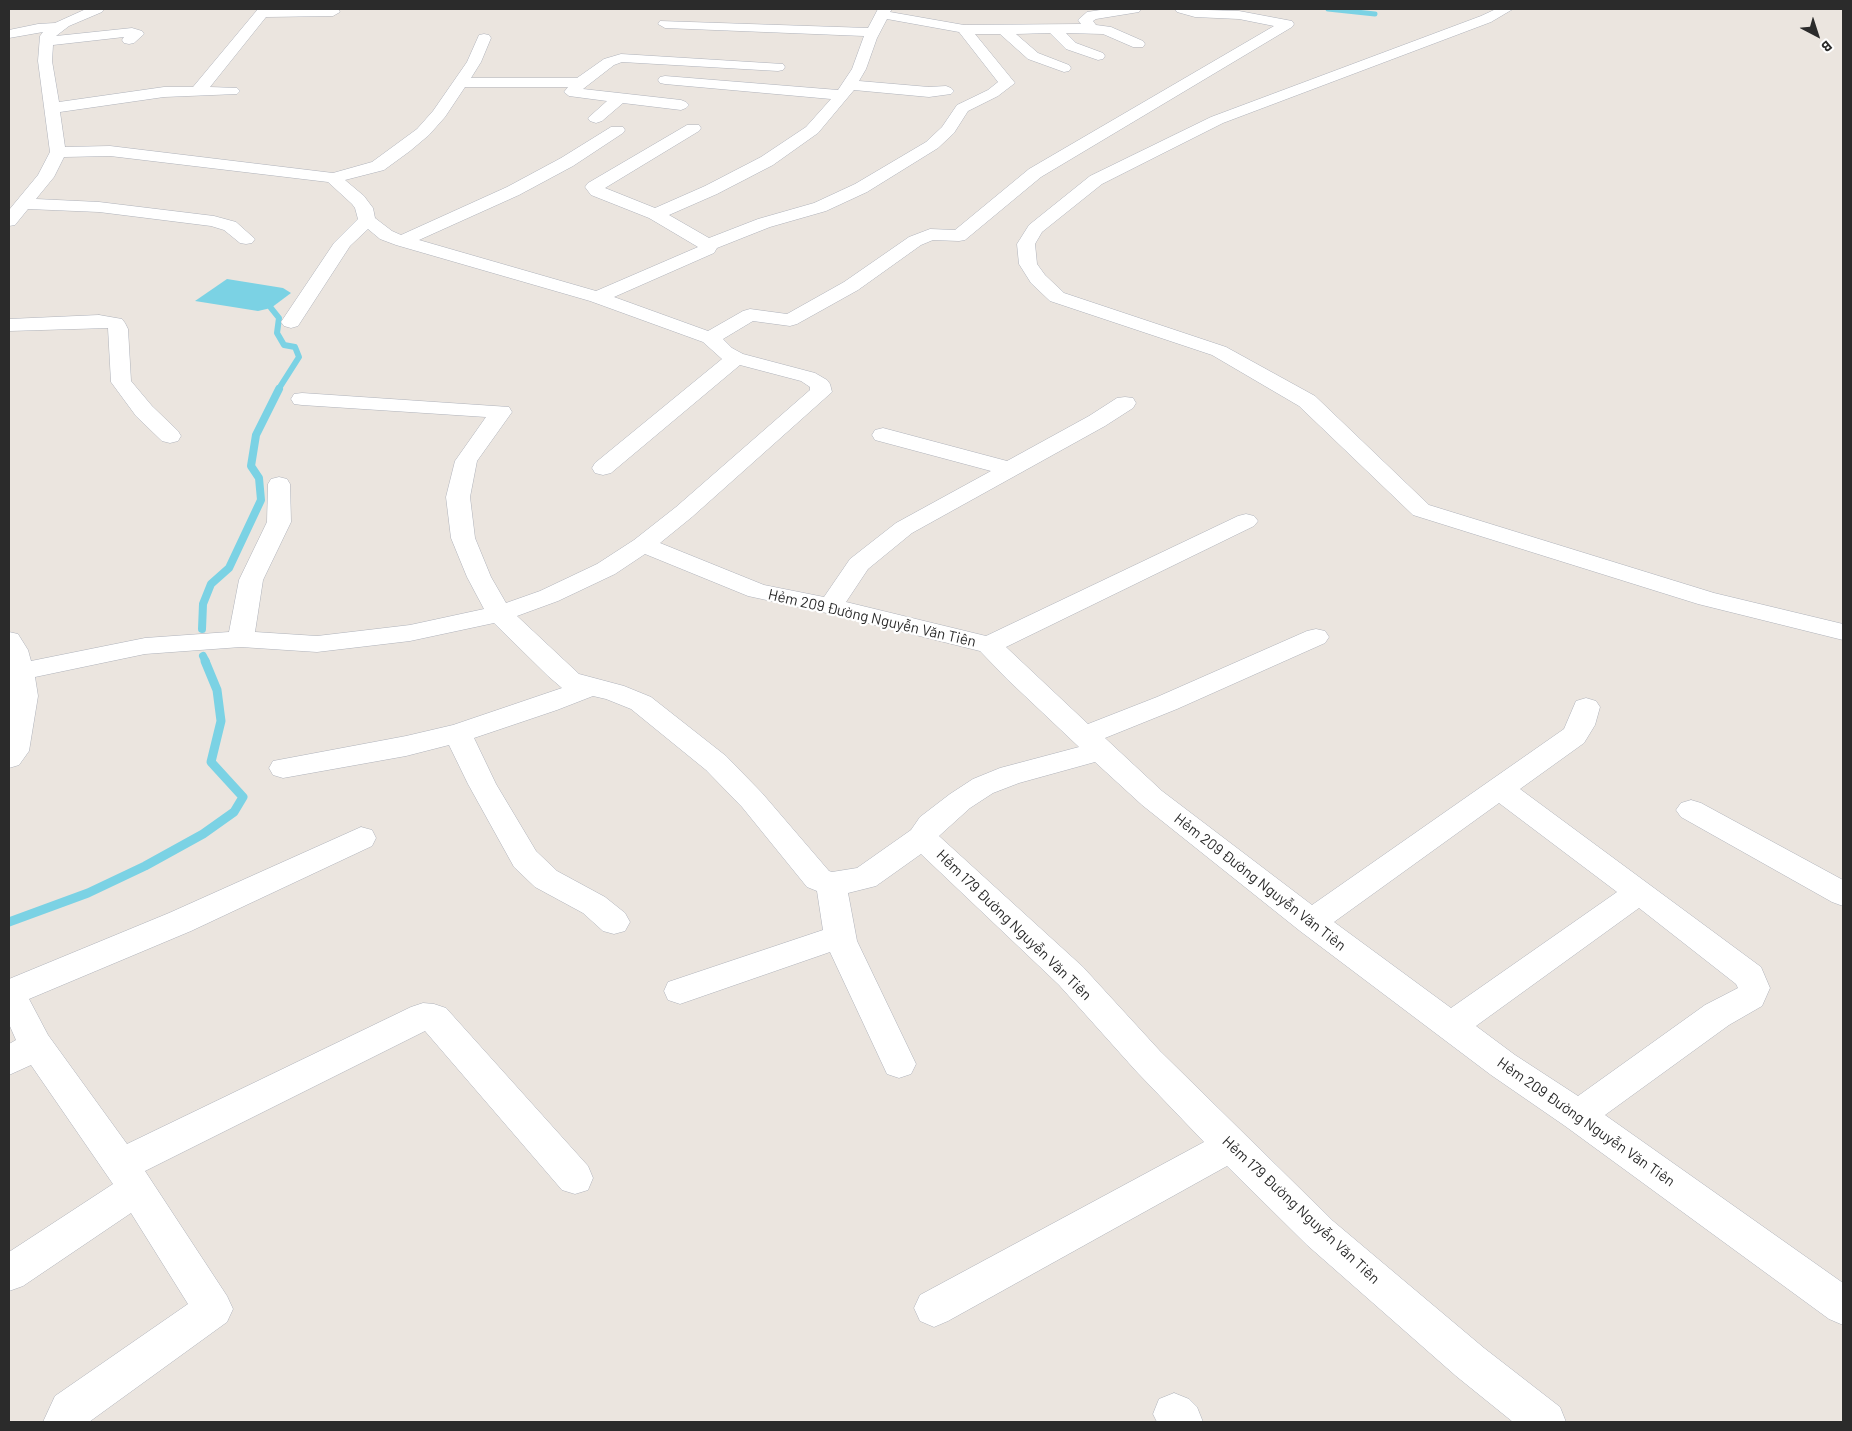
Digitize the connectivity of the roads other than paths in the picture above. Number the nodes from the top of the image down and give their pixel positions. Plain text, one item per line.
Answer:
1 (97, 9) edge
2 (1134, 9) edge
3 (1182, 9) edge
4 (1506, 9) edge
5 (264, 11) edge
6 (333, 12) dead end
7 (705, 15) dead end
8 (832, 17) dead end
9 (861, 17) dead end
10 (880, 18) edge
11 (665, 24) dead end
12 (58, 26) junction
13 (1088, 28) junction
14 (964, 29) junction
15 (1054, 29) junction
16 (1004, 30) junction
17 (9, 34) edge
18 (484, 38) dead end
19 (129, 40) dead end
20 (47, 41) junction
21 (1138, 44) dead end
22 (1098, 56) dead end
23 (778, 67) dead end
24 (1064, 68) dead end
25 (666, 80) dead end
26 (461, 82) junction
27 (580, 83) junction
28 (199, 90) junction
29 (846, 90) junction
30 (232, 91) dead end
31 (946, 91) dead end
32 (620, 98) junction
33 (681, 105) dead end
34 (52, 108) junction
35 (596, 118) dead end
36 (692, 128) dead end
37 (659, 148) junction
38 (58, 152) junction
39 (333, 178) junction
40 (23, 204) junction
41 (656, 214) junction
42 (367, 220) junction
43 (9, 221) edge
44 (246, 239) dead end
45 (402, 241) junction
46 (708, 246) junction
47 (597, 296) junction
48 (291, 322) dead end
49 (9, 325) edge
50 (710, 338) junction
51 (736, 358) junction
52 (302, 399) dead end
53 (1125, 402) dead end
54 (883, 435) dead end
55 (170, 436) dead end
56 (603, 468) dead end
57 (1010, 470) junction
58 (278, 484) dead end
59 (1246, 522) dead end
60 (642, 545) junction
61 (832, 606) junction
62 (498, 613) junction
63 (1843, 632) edge
64 (1316, 637) dead end
65 (241, 639) junction
66 (9, 640) edge
67 (990, 645) junction
68 (15, 672) edge
69 (589, 687) junction
70 (1586, 707) dead end
71 (458, 733) junction
72 (1092, 744) junction
73 (9, 758) edge
74 (283, 768) dead end
75 (1500, 789) junction
76 (1691, 810) dead end
77 (361, 838) dead end
78 (922, 838) junction
79 (831, 884) junction
80 (1639, 892) junction
81 (1843, 894) edge
82 (614, 922) dead end
83 (1311, 922) junction
84 (840, 936) junction
85 (680, 991) dead end
86 (9, 992) edge
87 (1451, 1026) junction
88 (22, 1053) edge
89 (899, 1064) dead end
90 (1578, 1115) junction
91 (1230, 1146) junction
92 (128, 1177) junction
93 (575, 1178) dead end
94 (9, 1273) edge
95 (1843, 1306) edge
96 (934, 1308) dead end
97 (64, 1422) edge
98 (1545, 1422) edge

1 - 12 street
2 - 13 street
3 - 50 street
4 - 63 street
5 - 6 street
5 - 28 street
7 - 8 street
9 - 10 street
10 - 11 street
10 - 14 street
10 - 29 street
12 - 17 street
12 - 20 street
13 - 15 street
13 - 21 street
14 - 16 street
14 - 46 street
15 - 16 street
15 - 22 street
16 - 24 street
18 - 26 street
19 - 20 street
20 - 34 street
23 - 27 street
25 - 29 street
26 - 27 street
26 - 39 street
27 - 32 street
28 - 30 street
28 - 34 street
29 - 31 street
29 - 41 street
32 - 33 street
32 - 35 street
34 - 38 street
36 - 37 street
37 - 41 street
37 - 45 street
38 - 39 street
38 - 40 street
39 - 42 street
40 - 43 street
40 - 44 street
41 - 46 street
42 - 45 street
42 - 48 street
45 - 47 street
46 - 47 street
47 - 50 street
49 - 55 street
50 - 51 street
51 - 56 street
51 - 60 street
52 - 62 street
53 - 57 street
54 - 57 street
57 - 61 street
58 - 65 street
59 - 67 street
60 - 61 street, Hẻm 209 Đường Nguyễn Văn Tiên
60 - 62 street
61 - 67 street, Hẻm 209 Đường Nguyễn Văn Tiên
62 - 65 street
62 - 69 street
64 - 72 street
65 - 68 street
66 - 68 street
67 - 72 street, Hẻm 209 Đường Nguyễn Văn Tiên
68 - 73 street
69 - 71 street
69 - 79 street
70 - 75 street
71 - 74 street
71 - 82 street
72 - 78 street
72 - 83 street, Hẻm 209 Đường Nguyễn Văn Tiên
75 - 80 street
75 - 83 street
76 - 81 street
77 - 86 street
78 - 79 street, Hẻm 179 Đường Nguyễn Văn Tiên
78 - 91 street, Hẻm 179 Đường Nguyễn Văn Tiên
79 - 84 street
80 - 87 street
80 - 90 street
83 - 87 street, Hẻm 209 Đường Nguyễn Văn Tiên
84 - 85 street
84 - 89 street
86 - 88 street
87 - 90 street, Hẻm 209 Đường Nguyễn Văn Tiên
88 - 92 street
90 - 95 street, Hẻm 209 Đường Nguyễn Văn Tiên
91 - 96 street
91 - 98 street, Hẻm 179 Đường Nguyễn Văn Tiên
92 - 93 street
92 - 94 street
92 - 97 street

